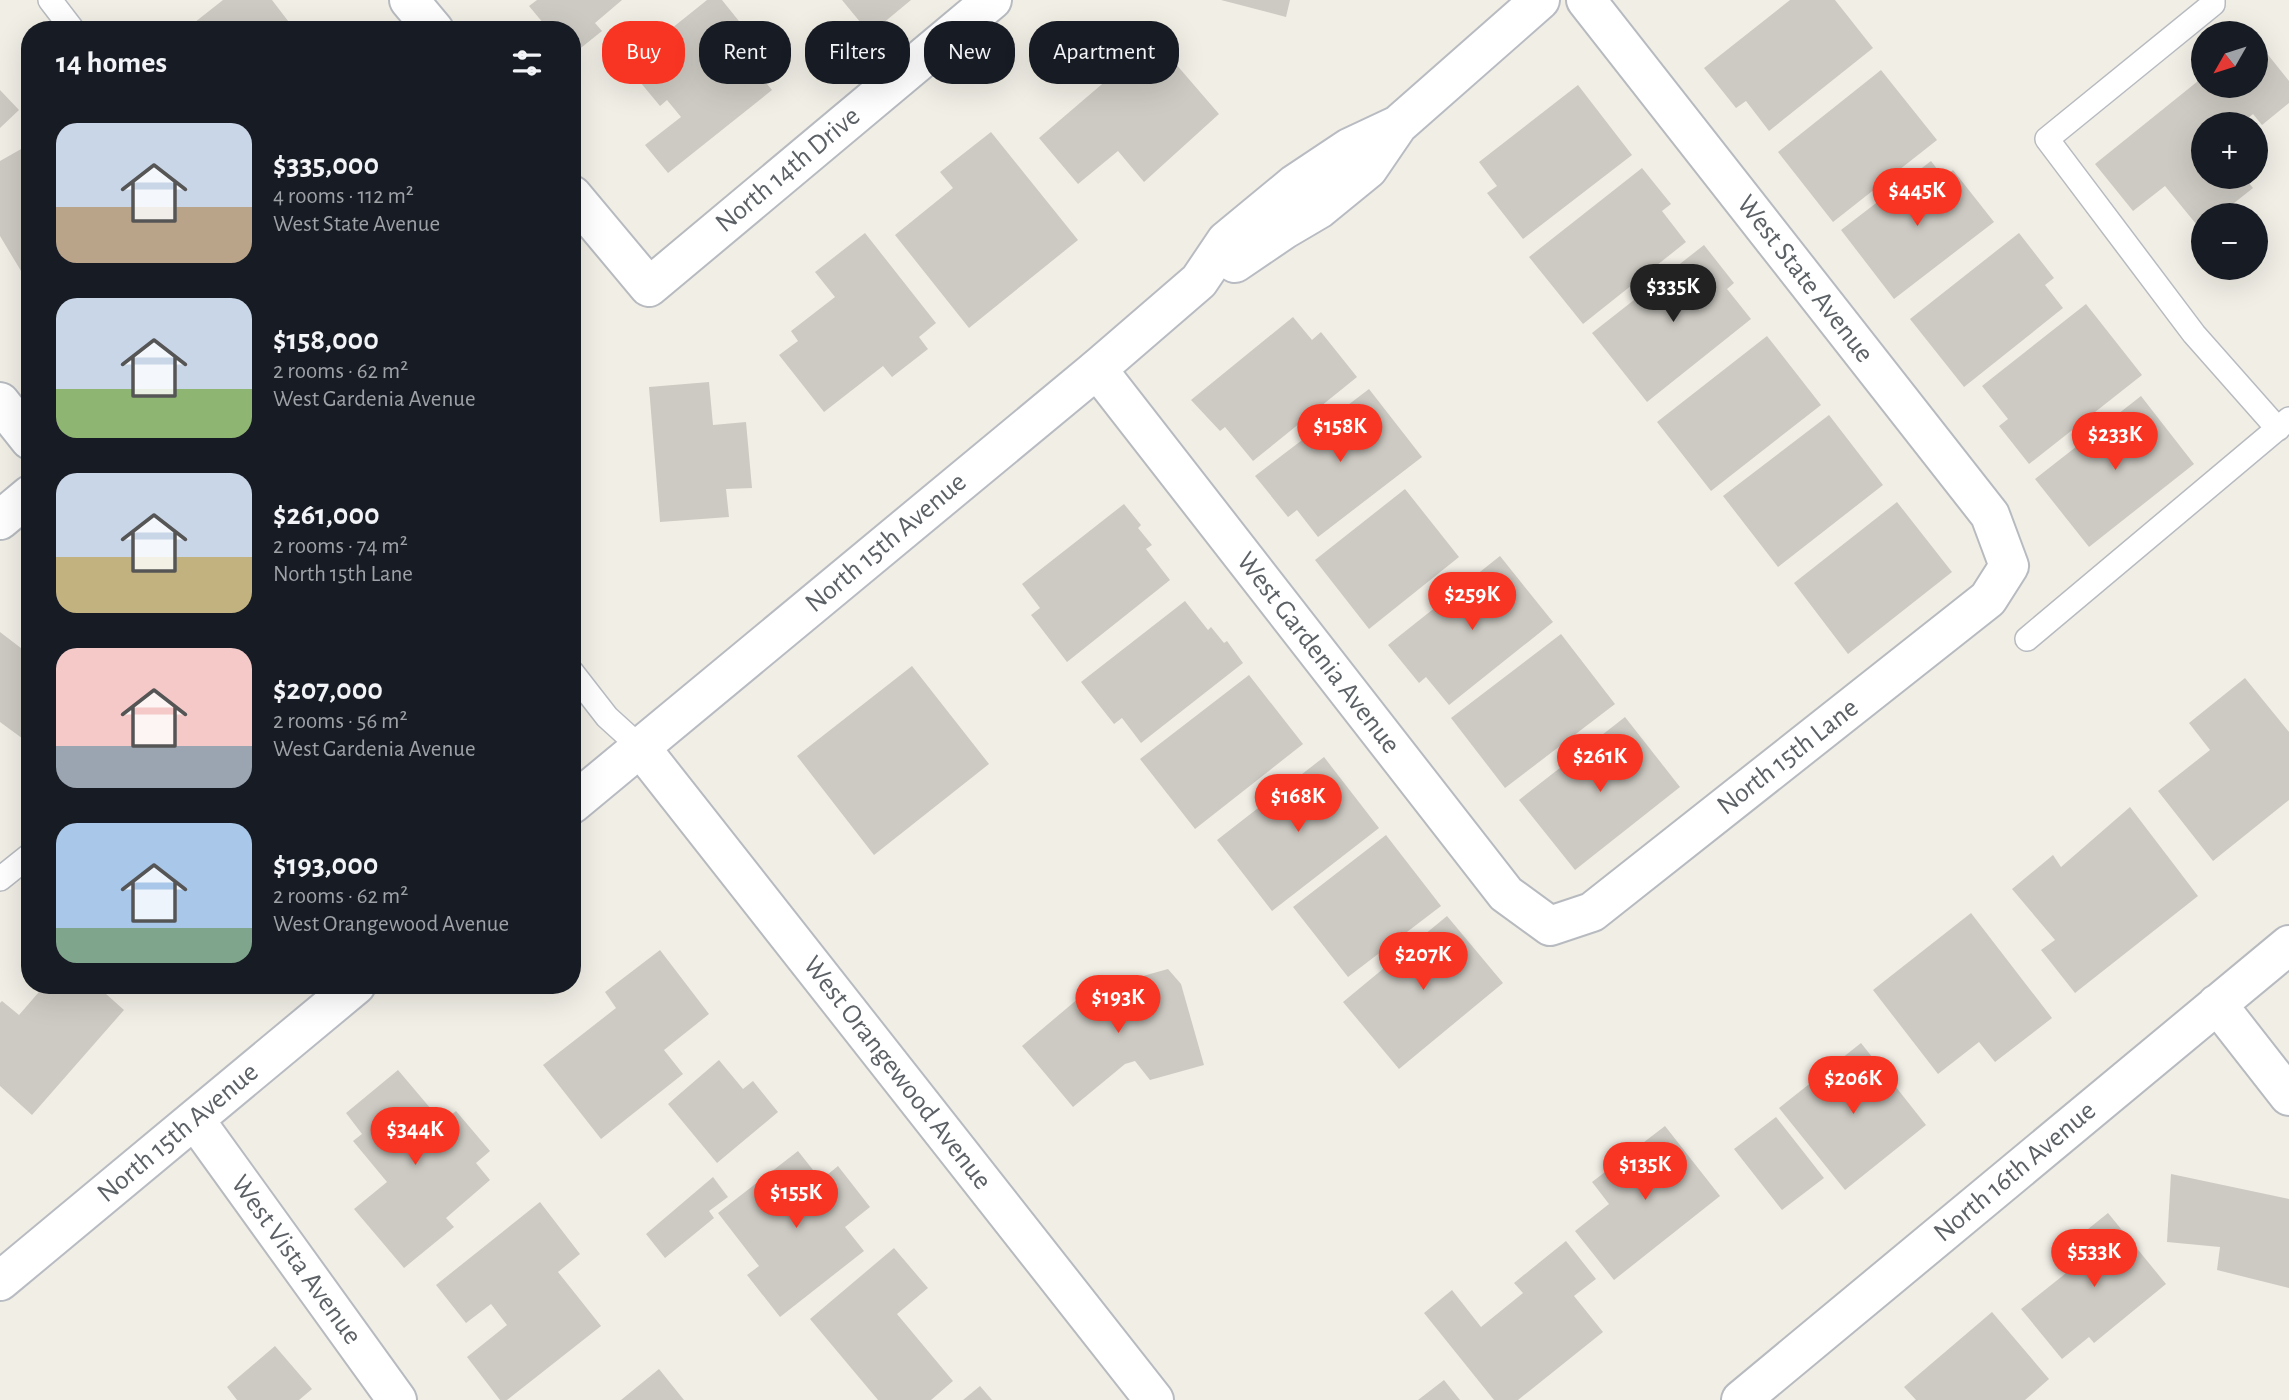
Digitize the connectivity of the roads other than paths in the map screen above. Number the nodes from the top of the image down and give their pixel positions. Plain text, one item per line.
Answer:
1 (50, 0) edge
2 (409, 0) edge
3 (992, 0) edge
4 (1540, 0) edge
5 (1586, 0) edge
6 (2213, 0) edge
7 (66, 21) edge
8 (426, 21) edge
9 (581, 206) edge
10 (1097, 369) junction
11 (0, 402) edge
12 (2283, 424) edge
13 (21, 429) edge
14 (21, 502) edge
15 (0, 520) edge
16 (2008, 566) joint
17 (2027, 639) dead end
18 (581, 684) edge
19 (640, 747) junction
20 (581, 796) edge
21 (21, 862) edge
22 (0, 879) edge
23 (1550, 926) joint
24 (2289, 945) edge
25 (345, 994) edge
26 (2217, 1004) junction
27 (2289, 1096) edge
28 (195, 1120) junction
29 (0, 1281) edge
30 (397, 1400) edge
31 (1154, 1400) edge
32 (1741, 1400) edge

1 - 7 lane
2 - 8 street
3 - 9 street, North 14th Drive
4 - 10 street, North 15th Avenue
5 - 16 street, West State Avenue
6 - 12 lane
10 - 19 street, North 15th Avenue
10 - 23 street, West Gardenia Avenue
11 - 13 street
12 - 17 lane
14 - 15 street
16 - 23 street, North 15th Lane
18 - 19 lane
19 - 20 street, North 15th Avenue
19 - 31 street, West Orangewood Avenue
21 - 22 lane
24 - 26 street, North 16th Avenue
25 - 28 street, North 15th Avenue
26 - 27 street
26 - 32 street, North 16th Avenue
28 - 29 street, North 15th Avenue
28 - 30 street, West Vista Avenue

